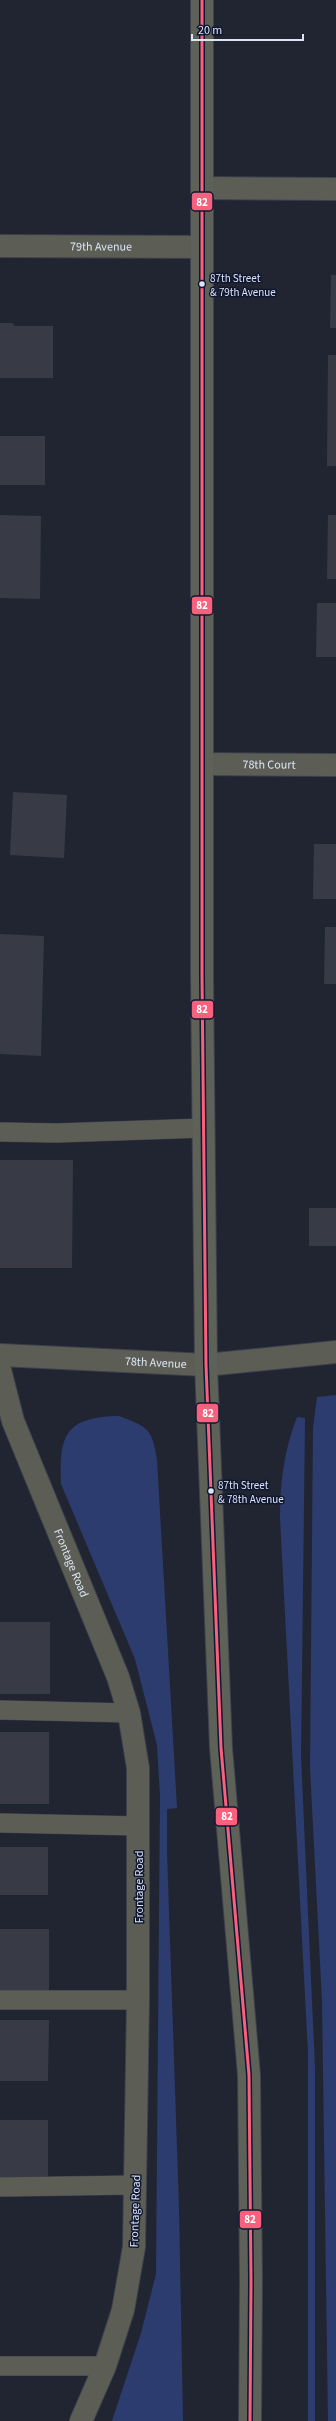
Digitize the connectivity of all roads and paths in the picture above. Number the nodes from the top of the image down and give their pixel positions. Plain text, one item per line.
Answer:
1 (202, 0) edge
2 (202, 188) junction
3 (336, 189) edge
4 (0, 246) edge
5 (202, 247) junction
6 (202, 764) junction
7 (336, 765) edge
8 (204, 1128) junction
9 (0, 1132) edge
10 (336, 1352) edge
11 (0, 1355) edge
12 (206, 1365) junction
13 (0, 1370) edge
14 (0, 1710) edge
15 (129, 1712) junction
16 (0, 1824) edge
17 (139, 1826) junction
18 (0, 2000) edge
19 (138, 2000) junction
20 (136, 2185) junction
21 (0, 2187) edge
22 (0, 2366) edge
23 (105, 2366) junction
24 (81, 2421) edge
25 (250, 2421) edge

1 - 2 main road
2 - 3 street
2 - 5 main road
4 - 5 street, 79th Avenue
5 - 6 main road
6 - 7 street, 78th Court
6 - 8 main road
8 - 9 lane
8 - 12 main road
10 - 12 street, 78th Avenue
11 - 12 street, 78th Avenue
12 - 25 main road
13 - 15 street, Frontage Road
14 - 15 lane
15 - 17 street, Frontage Road
16 - 17 lane
17 - 19 street, Frontage Road
18 - 19 lane
19 - 20 street, Frontage Road
20 - 21 lane
20 - 23 street, Frontage Road
22 - 23 lane
23 - 24 street, Frontage Road

